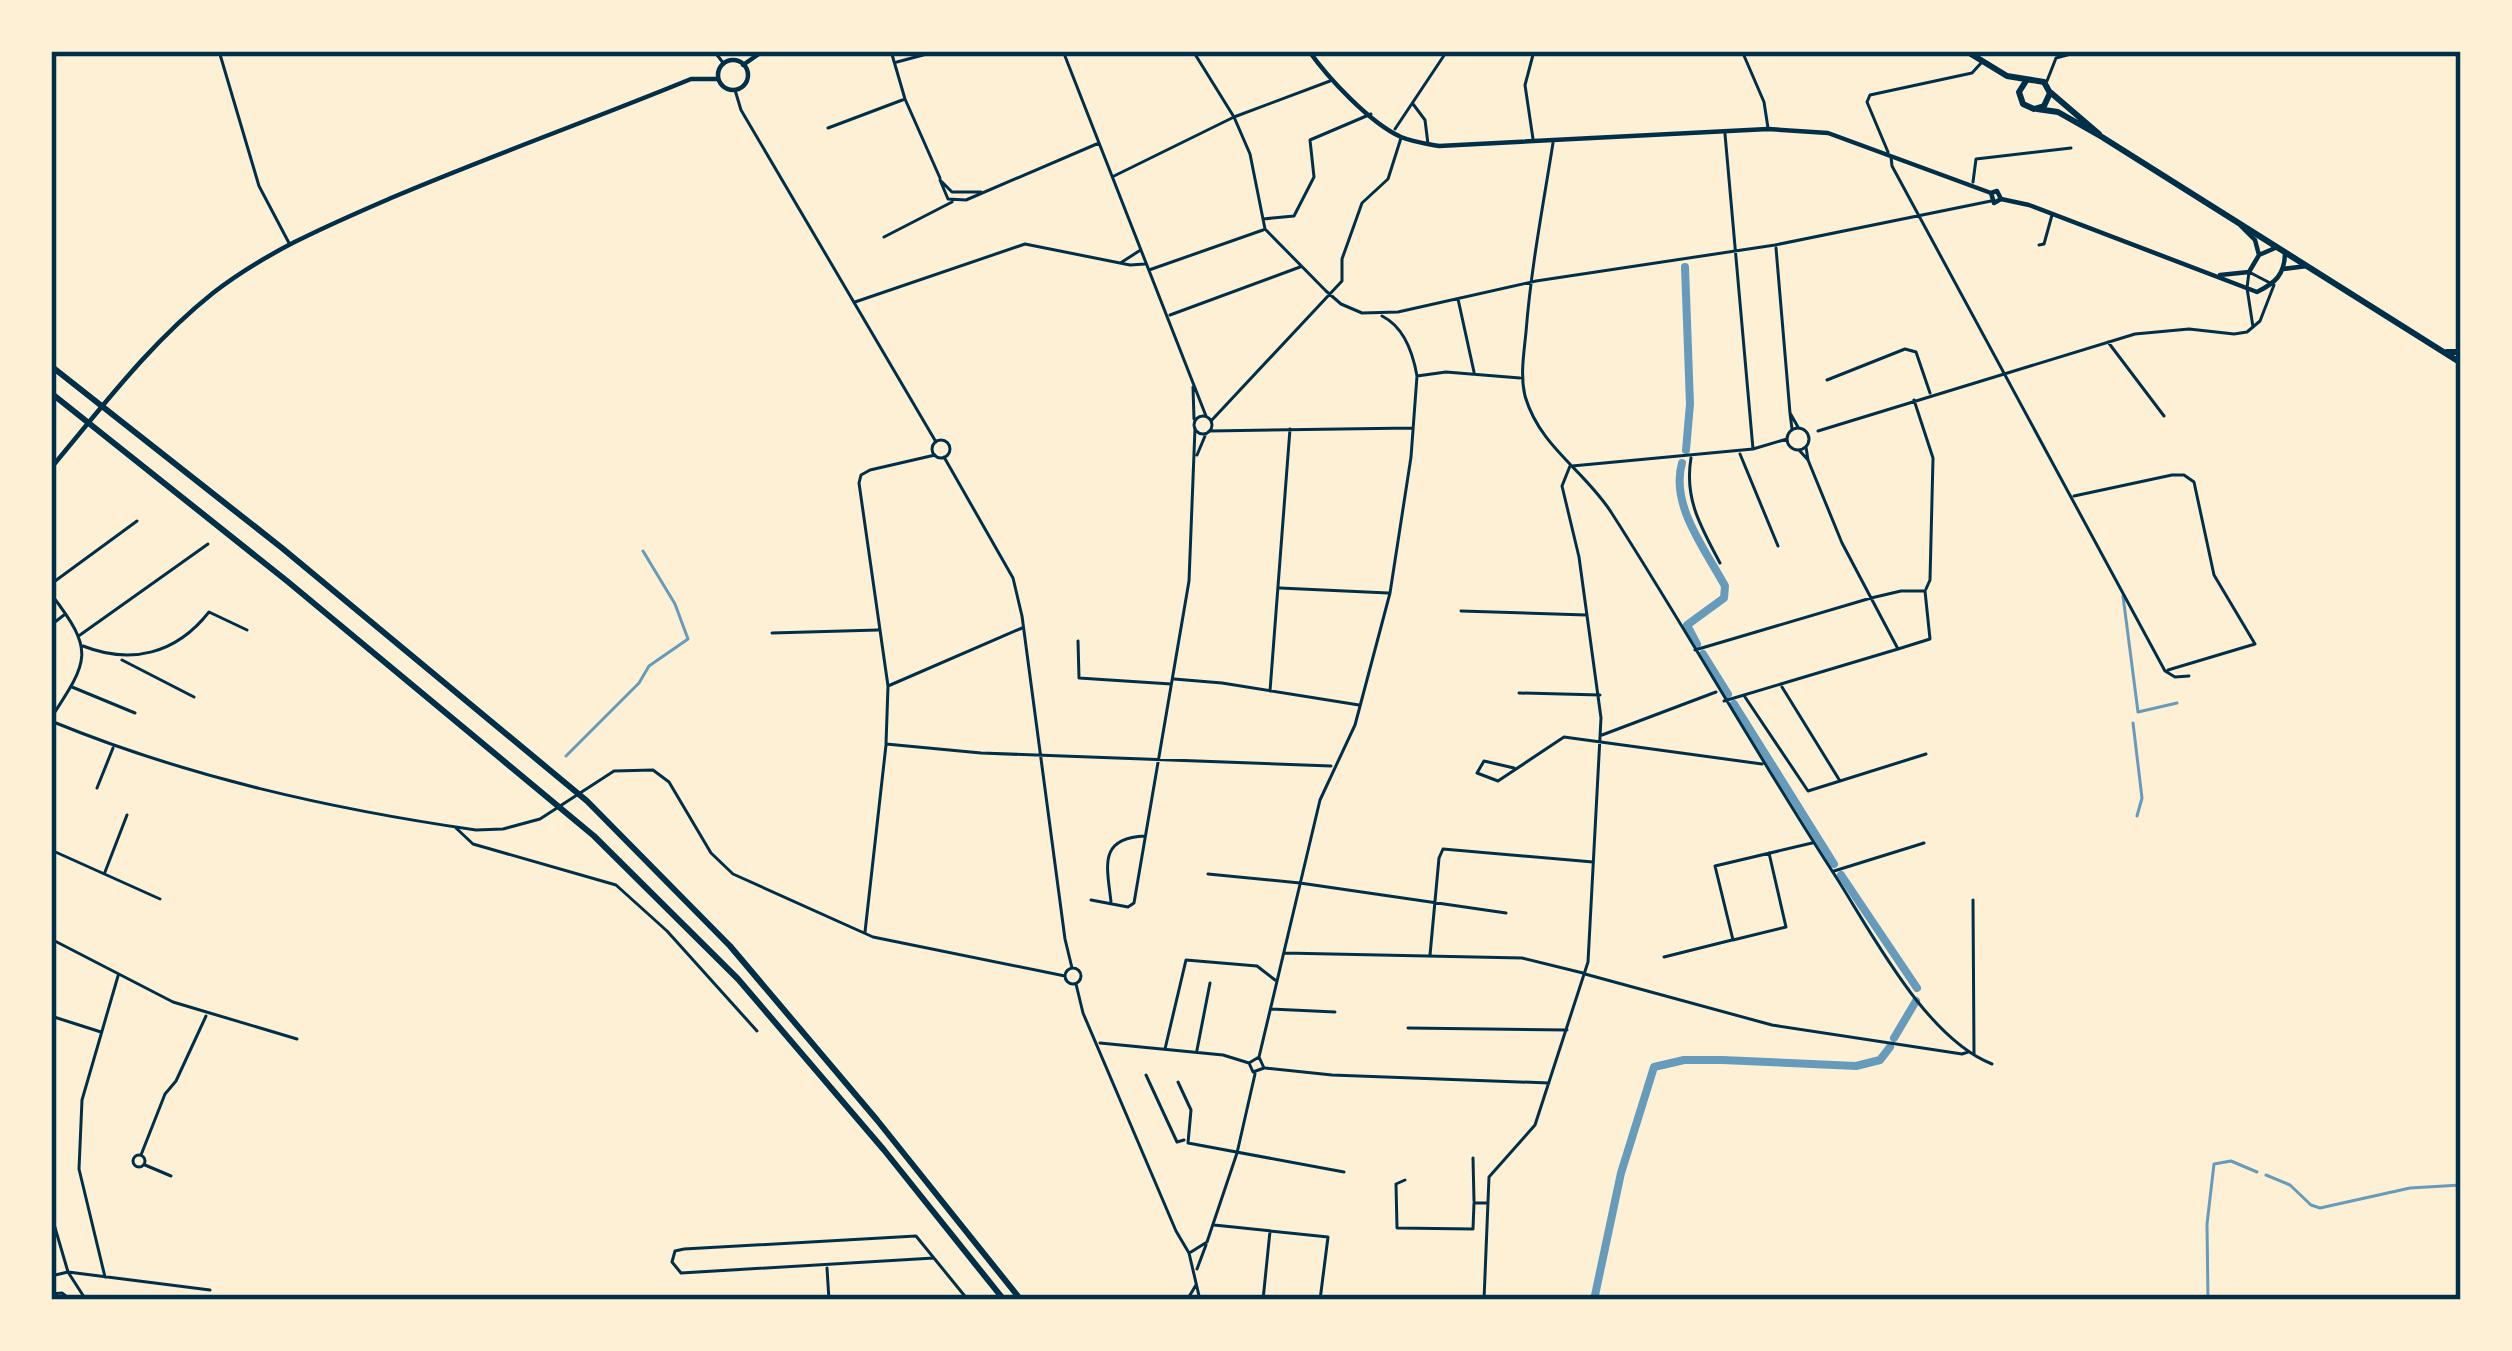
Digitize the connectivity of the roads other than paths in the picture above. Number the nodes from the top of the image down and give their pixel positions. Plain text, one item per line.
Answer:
1 (220, 51) edge
2 (714, 51) edge
3 (763, 51) edge
4 (891, 51) edge
5 (938, 51) edge
6 (1063, 51) edge
7 (1193, 51) edge
8 (1309, 51) edge
9 (1447, 51) edge
10 (1534, 51) edge
11 (1742, 51) edge
12 (1966, 51) edge
13 (2082, 51) edge
14 (895, 62) junction
15 (1982, 62) junction
16 (724, 64) junction
17 (743, 65) junction
18 (2048, 73) junction
19 (2007, 76) junction
20 (718, 79) junction
21 (2036, 79) junction
22 (1330, 82) junction
23 (2026, 82) junction
24 (2049, 89) junction
25 (735, 90) junction
26 (905, 99) junction
27 (2020, 100) junction
28 (1412, 103) junction
29 (2037, 109) junction
30 (1371, 114) junction
31 (1234, 117) junction
32 (828, 128) dead end
33 (1768, 129) junction
34 (1724, 131) junction
35 (1393, 132) junction
36 (1402, 137) junction
37 (2102, 137) junction
38 (1534, 141) junction
39 (1553, 142) junction
40 (1099, 143) junction
41 (1428, 144) junction
42 (2071, 148) dead end
43 (1890, 154) junction
44 (1112, 177) junction
45 (940, 180) junction
46 (1973, 184) junction
47 (981, 192) junction
48 (1991, 196) junction
49 (954, 201) junction
50 (2053, 213) junction
51 (1922, 217) junction
52 (1261, 220) junction
53 (2237, 222) junction
54 (1264, 229) junction
55 (884, 237) dead end
56 (290, 244) junction
57 (1775, 245) junction
58 (2039, 245) dead end
59 (1141, 250) junction
60 (2281, 250) junction
61 (1735, 251) junction
62 (2259, 255) junction
63 (1120, 262) junction
64 (2306, 266) junction
65 (1148, 267) junction
66 (1300, 267) junction
67 (2283, 269) junction
68 (2249, 272) junction
69 (2215, 275) junction
70 (1528, 285) junction
71 (2274, 285) junction
72 (2247, 288) junction
73 (2257, 292) junction
74 (1329, 293) junction
75 (1458, 298) junction
76 (2269, 298) junction
77 (854, 302) junction
78 (1377, 314) junction
79 (1168, 315) junction
80 (2253, 327) junction
81 (2107, 341) junction
82 (2447, 352) junction
83 (2461, 352) edge
84 (2461, 363) edge
85 (51, 366) edge
86 (2005, 371) junction
87 (1474, 373) junction
88 (1418, 376) junction
89 (1522, 378) junction
90 (1827, 380) dead end
91 (1193, 385) junction
92 (51, 393) edge
93 (1930, 395) junction
94 (1914, 400) junction
95 (1790, 413) junction
96 (1206, 416) junction
97 (2164, 416) dead end
98 (1212, 422) junction
99 (1195, 425) junction
100 (1225, 428) junction
101 (1414, 428) junction
102 (1290, 429) junction
103 (1792, 430) junction
104 (1803, 430) junction
105 (1818, 431) junction
106 (1208, 432) junction
107 (1787, 439) junction
108 (935, 442) junction
109 (1807, 443) junction
110 (1753, 449) junction
111 (1797, 449) junction
112 (1738, 451) junction
113 (935, 455) junction
114 (1692, 456) junction
115 (944, 457) junction
116 (1196, 457) junction
117 (1808, 460) junction
118 (1570, 466) junction
119 (51, 468) edge
120 (2072, 497) junction
121 (137, 521) dead end
122 (208, 544) dead end
123 (1778, 546) dead end
124 (1720, 563) dead end
125 (51, 584) edge
126 (1280, 588) junction
127 (1925, 591) junction
128 (1390, 593) junction
129 (51, 594) edge
130 (1871, 598) junction
131 (1460, 611) dead end
132 (66, 614) junction
133 (1588, 615) junction
134 (51, 625) edge
135 (1024, 627) junction
136 (247, 630) dead end
137 (879, 630) junction
138 (772, 633) dead end
139 (80, 635) junction
140 (1078, 641) dead end
141 (82, 646) junction
142 (1898, 646) junction
143 (1694, 651) junction
144 (119, 657) junction
145 (2165, 670) junction
146 (2189, 676) dead end
147 (1173, 682) junction
148 (1780, 685) junction
149 (888, 686) junction
150 (72, 687) junction
151 (1270, 691) junction
152 (1718, 692) junction
153 (1519, 693) dead end
154 (1600, 695) junction
155 (1744, 696) junction
156 (194, 697) dead end
157 (1724, 701) junction
158 (1361, 705) junction
159 (135, 713) dead end
160 (51, 720) edge
161 (1600, 738) junction
162 (885, 741) junction
163 (114, 747) junction
164 (1926, 754) dead end
165 (1041, 755) junction
166 (1160, 759) junction
167 (1764, 764) junction
168 (1333, 766) junction
169 (1514, 769) junction
170 (1840, 781) junction
171 (98, 788) dead end
172 (127, 815) dead end
173 (455, 827) junction
174 (1145, 836) junction
175 (1814, 843) junction
176 (1924, 843) dead end
177 (51, 850) edge
178 (1768, 854) junction
179 (1593, 862) junction
180 (1832, 872) junction
181 (104, 874) junction
182 (1208, 874) dead end
183 (1300, 883) junction
184 (160, 899) dead end
185 (1091, 900) dead end
186 (1973, 900) dead end
187 (1435, 903) junction
188 (1112, 904) junction
189 (1505, 913) dead end
190 (864, 934) junction
191 (51, 939) edge
192 (1732, 940) junction
193 (1284, 953) junction
194 (1430, 957) junction
195 (1664, 957) dead end
196 (1072, 968) junction
197 (1584, 974) junction
198 (118, 976) junction
199 (1065, 976) junction
200 (1276, 982) junction
201 (1210, 983) dead end
202 (1076, 984) junction
203 (1269, 1009) junction
204 (1335, 1012) dead end
205 (207, 1015) junction
206 (51, 1016) edge
207 (1408, 1028) dead end
208 (757, 1030) dead end
209 (1567, 1030) junction
210 (101, 1032) junction
211 (297, 1039) dead end
212 (1098, 1043) junction
213 (1165, 1049) junction
214 (1196, 1052) junction
215 (1972, 1053) junction
216 (1259, 1057) junction
217 (1249, 1063) junction
218 (1992, 1064) dead end
219 (1264, 1067) junction
220 (1255, 1072) junction
221 (1146, 1076) dead end
222 (1178, 1082) dead end
223 (1551, 1083) junction
224 (1186, 1140) junction
225 (1238, 1153) junction
226 (141, 1155) junction
227 (1473, 1158) dead end
228 (144, 1164) junction
229 (1344, 1172) dead end
230 (171, 1176) dead end
231 (1405, 1180) dead end
232 (1474, 1203) junction
233 (1487, 1203) junction
234 (51, 1217) edge
235 (1212, 1225) junction
236 (1270, 1231) junction
237 (1207, 1242) junction
238 (1184, 1244) junction
239 (1189, 1253) junction
240 (934, 1258) junction
241 (827, 1266) junction
242 (68, 1272) junction
243 (1196, 1272) junction
244 (51, 1276) edge
245 (104, 1276) junction
246 (1197, 1284) junction
247 (210, 1290) dead end
248 (51, 1294) edge
249 (71, 1300) edge
250 (86, 1300) edge
251 (829, 1300) edge
252 (968, 1300) edge
253 (1004, 1300) edge
254 (1021, 1300) edge
255 (1187, 1300) edge
256 (1200, 1300) edge
257 (1263, 1300) edge
258 (1320, 1300) edge
259 (1484, 1300) edge

1 - 56 street
2 - 16 street
3 - 17 street
4 - 14 street
5 - 14 street
6 - 40 street
7 - 31 street
8 - 22 street
9 - 28 street
10 - 38 street
11 - 33 street
12 - 15 main road
13 - 18 street
14 - 26 street
15 - 19 main road
15 - 43 street
16 - 17 street
16 - 20 street
17 - 25 street
18 - 21 street
18 - 24 street
19 - 23 main road
19 - 27 main road
20 - 25 street
20 - 56 street
21 - 23 main road
21 - 24 main road
22 - 30 street
22 - 31 street
23 - 27 main road
24 - 29 main road
24 - 37 main road
25 - 77 street
26 - 32 street
26 - 45 street
27 - 29 main road
28 - 35 street
28 - 41 street
29 - 37 main road
30 - 35 street
30 - 52 street
31 - 44 street
31 - 52 street
33 - 34 street
33 - 43 street
34 - 39 street
34 - 61 street
35 - 36 street
36 - 41 street
36 - 74 street
37 - 53 main road
38 - 39 street
38 - 41 street
39 - 70 street
40 - 44 street
40 - 47 street
42 - 46 street
43 - 46 street
43 - 51 street
44 - 59 street
45 - 47 street
45 - 49 street
46 - 48 street
47 - 49 street
48 - 50 street
48 - 51 street
49 - 55 street
50 - 58 street
50 - 69 street
51 - 57 street
51 - 86 street
52 - 54 street
53 - 60 main road
53 - 62 street
54 - 65 street
54 - 66 street
56 - 119 street
57 - 61 street
57 - 95 street
59 - 63 street
59 - 65 street
60 - 62 street
60 - 64 main road
60 - 67 street
61 - 70 street
61 - 110 street
62 - 68 street
63 - 65 street
63 - 77 street
64 - 67 street
64 - 82 main road
65 - 79 street
66 - 74 street
66 - 79 street
67 - 71 street
68 - 69 street
68 - 71 street
68 - 72 street
69 - 72 street
70 - 75 street
70 - 89 street
71 - 73 street
71 - 76 street
72 - 73 street
72 - 80 street
73 - 76 street
74 - 78 street
74 - 98 street
75 - 78 street
75 - 87 street
76 - 80 street
77 - 108 street
78 - 88 street
79 - 91 street
80 - 81 street
81 - 86 street
81 - 97 street
82 - 83 main road
82 - 84 main road
85 - 254 main road
86 - 93 street
86 - 120 street
87 - 88 street
87 - 89 street
88 - 101 street
89 - 118 street
90 - 93 street
91 - 96 street
91 - 99 street
92 - 253 main road
93 - 94 street
94 - 105 street
94 - 127 street
95 - 103 street
95 - 104 street
96 - 98 street
96 - 99 street
98 - 100 street
98 - 106 street
99 - 106 street
99 - 116 street
100 - 102 street
100 - 106 street
101 - 102 street
101 - 128 street
102 - 126 street
103 - 104 street
103 - 107 street
104 - 105 street
104 - 109 street
105 - 109 street
106 - 116 street
107 - 110 street
107 - 111 street
108 - 113 street
108 - 115 street
109 - 111 street
109 - 117 street
110 - 112 street
111 - 117 street
112 - 114 street
112 - 123 street
113 - 115 street
113 - 137 street
114 - 118 street
114 - 124 street
115 - 135 street
116 - 147 street
117 - 130 street
118 - 133 street
118 - 143 street
120 - 145 street
120 - 145 street
121 - 125 street
122 - 139 street
126 - 128 street
126 - 151 street
127 - 130 street
127 - 142 street
128 - 158 street
129 - 132 street
130 - 142 street
130 - 143 street
131 - 133 street
132 - 134 street
132 - 139 street
133 - 154 street
135 - 149 street
135 - 165 street
136 - 144 street
137 - 138 street
137 - 149 street
139 - 141 street
140 - 147 street
141 - 144 street
141 - 150 street
142 - 148 street
143 - 152 street
144 - 156 street
145 - 146 street
147 - 151 street
147 - 166 street
148 - 155 street
148 - 170 street
149 - 162 street
150 - 159 street
150 - 160 street
151 - 158 street
152 - 157 street
152 - 161 street
153 - 154 street
154 - 161 street
155 - 157 street
155 - 170 street
157 - 167 street
158 - 168 street
160 - 163 street
161 - 167 street
161 - 169 street
161 - 179 street
162 - 165 street
162 - 190 street
163 - 171 street
163 - 173 street
164 - 170 street
165 - 166 street
165 - 196 street
166 - 168 street
166 - 174 street
167 - 175 street
168 - 183 street
169 - 169 street
172 - 181 street
173 - 190 street
173 - 208 street
174 - 188 street
174 - 188 street
175 - 178 street
175 - 180 street
176 - 180 street
177 - 181 street
178 - 192 street
178 - 192 street
179 - 187 street
179 - 197 street
180 - 215 street
181 - 184 street
182 - 183 street
183 - 187 street
183 - 193 street
185 - 188 street
186 - 215 street
187 - 189 street
187 - 194 street
190 - 199 street
191 - 198 street
192 - 195 street
193 - 194 street
193 - 200 street
194 - 197 street
196 - 199 street
196 - 202 street
197 - 209 street
197 - 215 street
198 - 205 street
198 - 210 street
199 - 202 street
200 - 203 street
200 - 213 street
201 - 214 street
202 - 212 street
203 - 204 street
203 - 216 street
205 - 211 street
205 - 226 street
206 - 210 street
207 - 209 street
209 - 223 street
210 - 245 street
212 - 213 street
212 - 238 street
213 - 214 street
214 - 217 street
215 - 218 street
216 - 217 street
216 - 219 street
217 - 220 street
219 - 220 street
219 - 223 street
220 - 225 street
221 - 224 street
222 - 224 street
223 - 233 street
224 - 225 street
225 - 229 street
225 - 235 street
226 - 228 street
226 - 228 street
227 - 232 street
228 - 230 street
231 - 232 street
232 - 233 street
233 - 259 street
234 - 242 street
235 - 236 street
235 - 237 street
236 - 257 street
236 - 258 street
237 - 238 street
237 - 239 street
237 - 243 street
238 - 239 street
239 - 243 street
240 - 241 street
240 - 241 street
240 - 252 street
241 - 251 street
242 - 244 street
242 - 245 street
242 - 250 street
243 - 246 street
245 - 247 street
246 - 255 street
246 - 256 street
248 - 249 street

